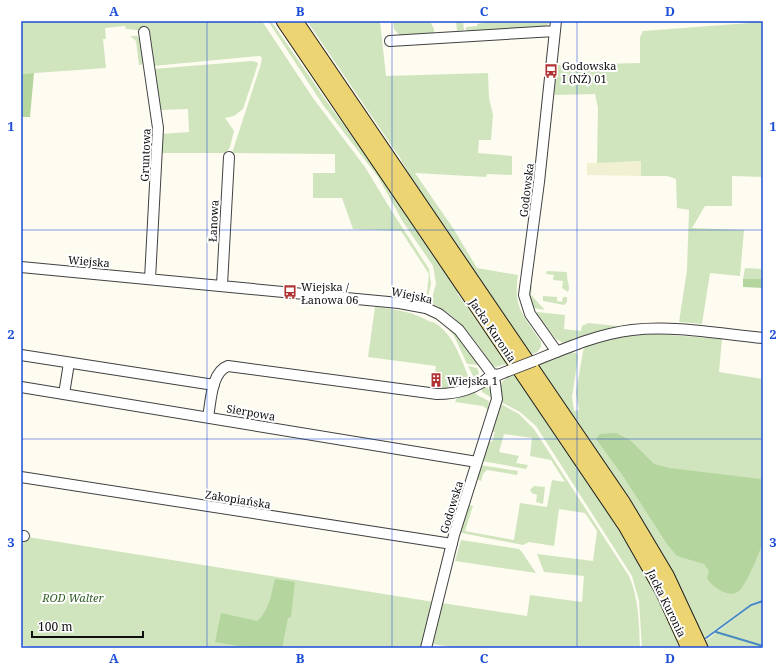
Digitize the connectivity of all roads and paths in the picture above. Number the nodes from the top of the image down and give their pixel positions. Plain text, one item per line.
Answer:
1 (290, 22) edge
2 (556, 26) edge
3 (144, 32) dead end
4 (390, 42) dead end
5 (229, 157) dead end
6 (21, 267) edge
7 (150, 279) junction
8 (222, 285) junction
9 (763, 338) edge
10 (557, 352) junction
11 (21, 355) edge
12 (69, 363) junction
13 (492, 374) junction
14 (214, 385) junction
15 (21, 387) edge
16 (64, 394) junction
17 (208, 417) junction
18 (477, 462) junction
19 (21, 477) edge
20 (452, 544) junction
21 (426, 648) edge
22 (688, 648) edge
23 (701, 648) edge

1 - 22 main road, Jacka Kuronia
1 - 23 main road, Jacka Kuronia
2 - 4 street
2 - 10 street, Godowska
3 - 7 street, Gruntowa
5 - 8 street, Łanowa
6 - 7 street, Wiejska
7 - 8 street, Wiejska
8 - 13 street, Wiejska
9 - 10 street
10 - 13 street, bridge
11 - 12 street
12 - 14 street
12 - 16 street
13 - 14 street
13 - 18 street, Godowska
14 - 17 street
15 - 16 street, Sierpowa
16 - 17 street, Sierpowa
17 - 18 street, Sierpowa
18 - 20 street, Godowska
19 - 20 street, Zakopiańska
20 - 21 street, Godowska

